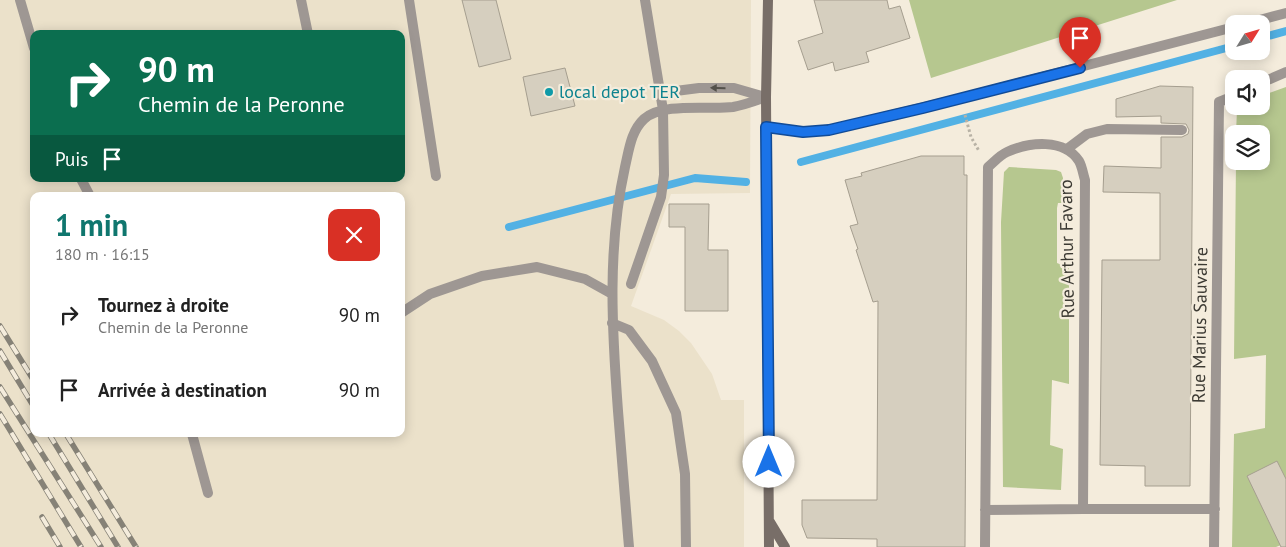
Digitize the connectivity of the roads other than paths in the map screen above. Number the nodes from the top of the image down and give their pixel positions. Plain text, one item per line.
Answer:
1 (20, 0) edge
2 (301, 0) edge
3 (409, 0) edge
4 (645, 0) edge
5 (768, 0) edge
6 (1286, 13) edge
7 (1270, 17) edge
8 (1225, 29) edge
9 (307, 30) edge
10 (30, 34) edge
11 (1286, 72) edge
12 (1270, 79) edge
13 (660, 93) junction
14 (766, 97) junction
15 (1225, 99) edge
16 (663, 110) junction
17 (766, 127) junction
18 (1182, 130) dead end
19 (1067, 149) junction
20 (436, 176) dead end
21 (631, 284) dead end
22 (612, 294) junction
23 (405, 310) edge
24 (612, 323) junction
25 (193, 437) edge
26 (208, 493) dead end
27 (1083, 509) junction
28 (1214, 509) junction
29 (985, 510) junction
30 (769, 521) junction
31 (629, 547) edge
32 (686, 547) edge
33 (769, 547) edge
34 (785, 547) edge
35 (985, 547) edge
36 (1214, 547) edge

1 - 10 street
2 - 9 street
3 - 20 street
4 - 13 street
5 - 14 main road
6 - 7 street
8 - 17 street
11 - 12 street
14 -> 13 street
13 - 16 street
14 - 16 street
14 - 17 main road
15 - 28 street, Rue Marius Sauvaire
16 - 21 street
16 - 22 street
17 - 30 main road
18 - 19 street
19 - 27 street, Rue Arthur Favaro
19 - 29 street
22 - 23 street
22 - 24 street
24 - 31 street
24 - 32 street
25 - 26 street
27 - 28 street
27 - 29 street
28 - 36 street, Rue Marius Sauvaire
29 - 35 street
30 - 33 main road
30 - 34 main road

